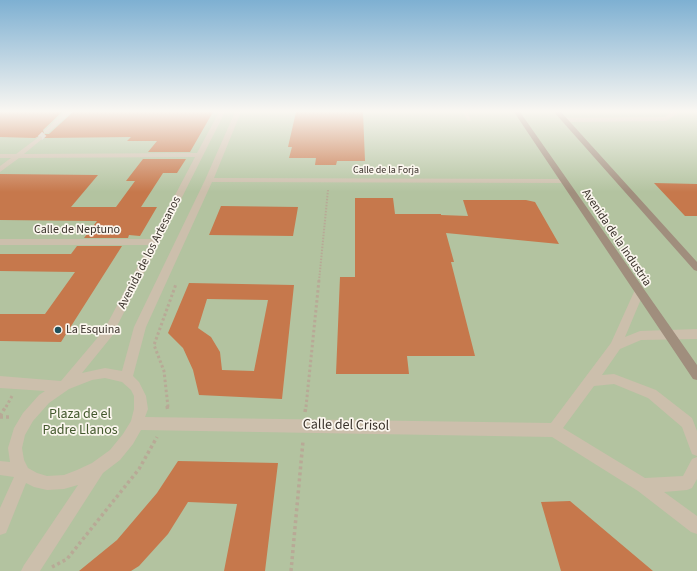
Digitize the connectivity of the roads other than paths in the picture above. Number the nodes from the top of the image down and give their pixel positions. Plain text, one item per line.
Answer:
1 (39, 139) tunnel mouth
2 (208, 139) edge
3 (227, 139) edge
4 (535, 139) edge
5 (581, 139) edge
6 (200, 155) junction
7 (0, 156) edge
8 (17, 156) junction
9 (0, 170) edge
10 (209, 180) junction
11 (563, 181) junction
12 (0, 242) edge
13 (155, 242) junction
14 (697, 268) edge
15 (639, 292) junction
16 (667, 334) junction
17 (697, 334) edge
18 (616, 346) junction
19 (697, 375) edge
20 (126, 378) junction
21 (591, 381) junction
22 (0, 382) edge
23 (63, 386) junction
24 (137, 423) junction
25 (554, 430) junction
26 (697, 449) edge
27 (697, 464) edge
28 (0, 468) edge
29 (97, 468) junction
30 (22, 471) junction
31 (643, 486) junction
32 (697, 526) edge
33 (0, 527) edge
34 (30, 571) edge

1 - 8 street
2 - 6 street, Avenida de los Artesanos
3 - 10 street, Avenida de los Artesanos
4 - 11 street, Avenida de la Industria
5 - 14 street
6 - 8 street
6 - 13 street, Avenida de los Artesanos
7 - 8 street
8 - 9 street
10 - 11 street, Calle de la Forja
10 - 20 street, Avenida de los Artesanos
11 - 15 street, Avenida de la Industria
12 - 13 street, Calle de Neptuno
13 - 23 street, Avenida de los Artesanos
15 - 16 street, Avenida de la Industria
15 - 18 street
16 - 17 street
16 - 18 street
16 - 19 street, Avenida de la Industria
18 - 21 street
20 - 23 street
20 - 24 street
21 - 25 street
21 - 26 street
22 - 23 street
23 - 30 street
24 - 25 street, Calle del Crisol
24 - 29 street
25 - 31 street
27 - 31 street
28 - 30 street
29 - 30 street
29 - 34 street
30 - 33 street
31 - 32 street

